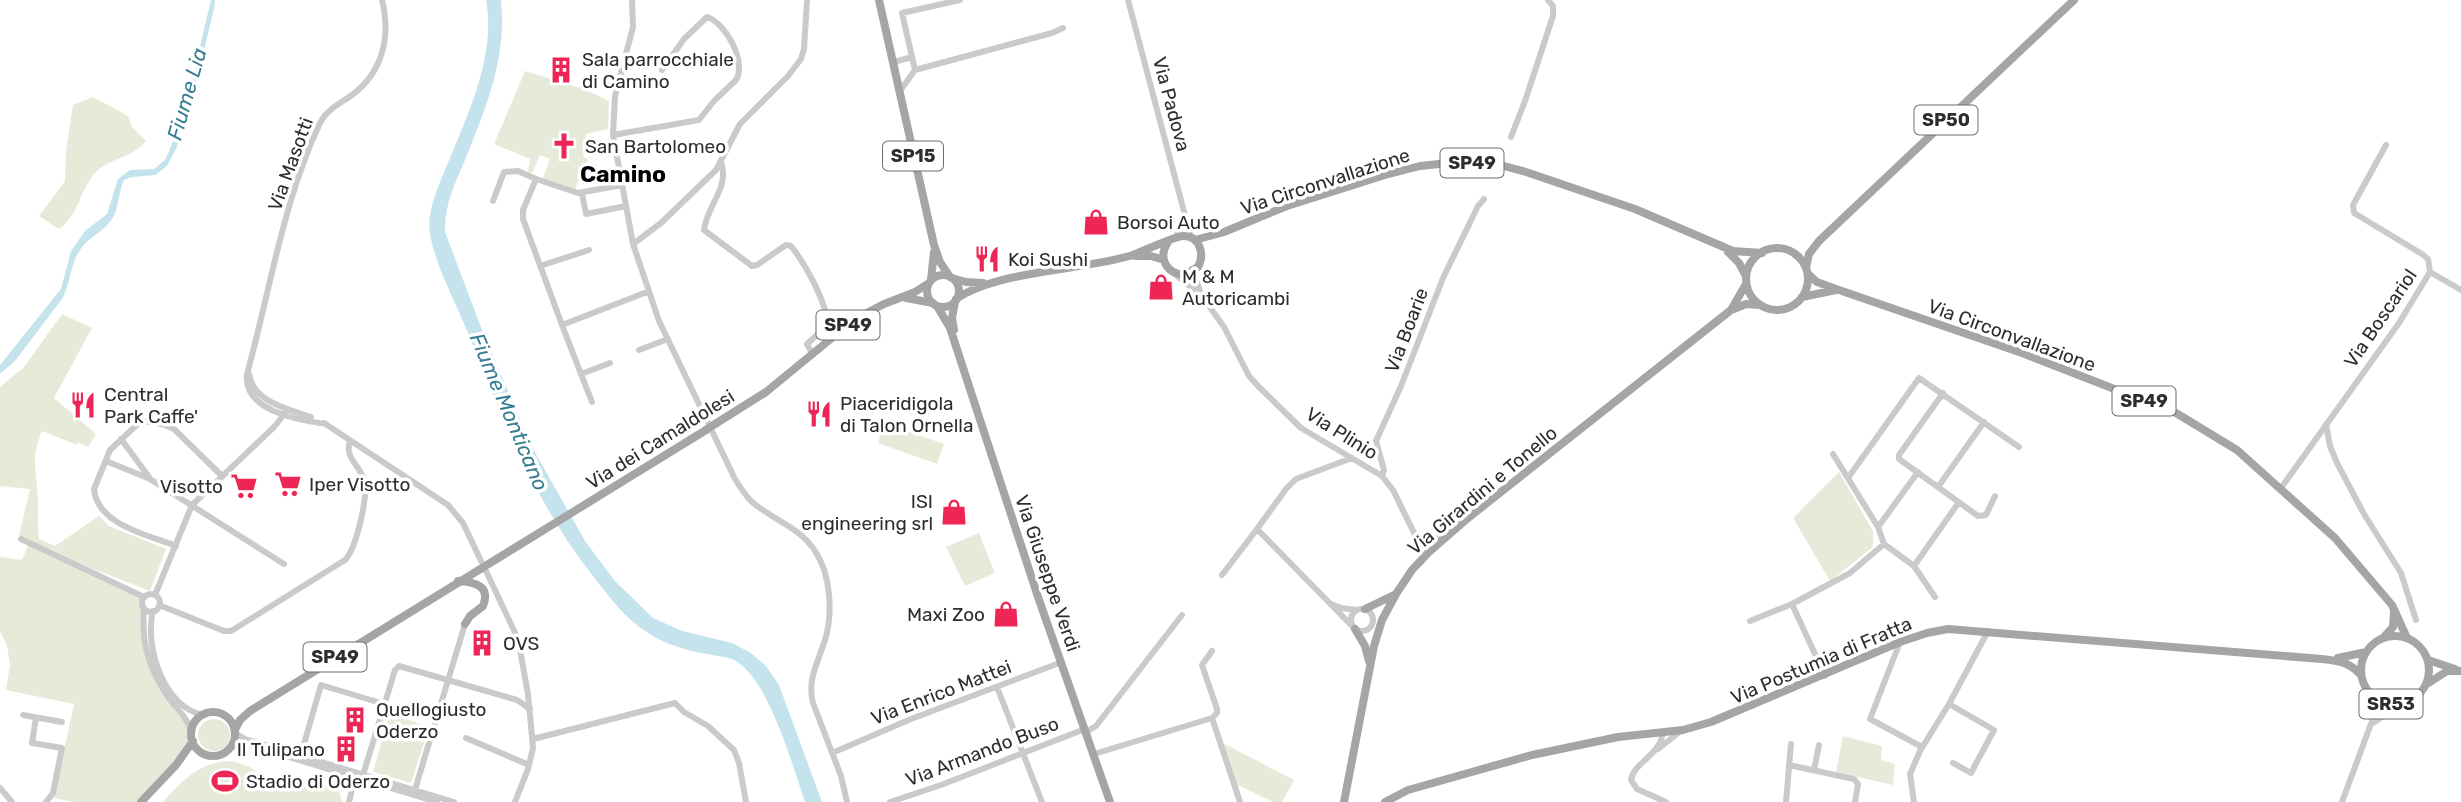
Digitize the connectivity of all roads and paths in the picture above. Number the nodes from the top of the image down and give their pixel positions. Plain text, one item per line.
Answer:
1 (382, 0) edge
2 (632, 0) edge
3 (807, 0) edge
4 (879, 0) edge
5 (960, 0) edge
6 (1128, 0) edge
7 (1548, 0) edge
8 (2074, 0) edge
9 (1063, 28) dead end
10 (912, 57) junction
11 (895, 67) junction
12 (662, 70) dead end
13 (913, 72) junction
14 (900, 91) junction
15 (613, 135) junction
16 (1511, 137) dead end
17 (2386, 145) dead end
18 (722, 162) junction
19 (536, 179) junction
20 (622, 185) junction
21 (582, 193) junction
22 (1484, 199) dead end
23 (493, 201) dead end
24 (626, 206) junction
25 (1186, 217) junction
26 (1224, 232) junction
27 (1172, 239) junction
28 (1193, 239) junction
29 (1819, 241) junction
30 (633, 244) junction
31 (1717, 245) junction
32 (934, 246) junction
33 (589, 250) dead end
34 (1790, 251) junction
35 (1762, 253) junction
36 (1202, 255) junction
37 (1129, 256) junction
38 (1164, 261) junction
39 (540, 266) junction
40 (1193, 271) junction
41 (1807, 271) junction
42 (1173, 272) junction
43 (2430, 272) junction
44 (951, 277) junction
45 (1746, 280) junction
46 (930, 281) junction
47 (997, 282) junction
48 (1839, 290) junction
49 (2461, 290) edge
50 (648, 292) junction
51 (1202, 296) junction
52 (1802, 297) junction
53 (902, 298) junction
54 (955, 300) junction
55 (935, 304) junction
56 (1760, 305) junction
57 (1731, 310) junction
58 (562, 325) junction
59 (667, 339) junction
60 (639, 350) dead end
61 (812, 353) junction
62 (958, 354) junction
63 (250, 361) junction
64 (610, 363) dead end
65 (581, 374) junction
66 (1943, 393) junction
67 (592, 402) dead end
68 (285, 414) junction
69 (304, 415) junction
70 (1984, 422) junction
71 (326, 424) junction
72 (2326, 424) junction
73 (121, 439) junction
74 (350, 441) junction
75 (2019, 447) dead end
76 (1833, 454) dead end
77 (1352, 458) junction
78 (106, 461) junction
79 (1917, 472) junction
80 (222, 476) junction
81 (1382, 476) junction
82 (1848, 478) junction
83 (150, 479) junction
84 (1938, 487) junction
85 (2281, 488) junction
86 (1995, 496) dead end
87 (1959, 502) junction
88 (192, 505) junction
89 (1878, 527) junction
90 (1257, 528) junction
91 (1448, 535) junction
92 (1417, 536) junction
93 (22, 539) dead end
94 (1884, 544) junction
95 (176, 546) junction
96 (1431, 550) junction
97 (481, 561) dead end
98 (285, 564) dead end
99 (1417, 564) junction
100 (1914, 566) junction
101 (486, 571) dead end
102 (1222, 575) dead end
103 (458, 581) junction
104 (1396, 594) junction
105 (155, 595) junction
106 (144, 597) junction
107 (1935, 597) dead end
108 (1327, 601) junction
109 (1792, 604) junction
110 (159, 605) junction
111 (2392, 606) junction
112 (144, 609) junction
113 (1361, 610) junction
114 (153, 611) junction
115 (1182, 615) dead end
116 (2416, 620) dead end
117 (1750, 621) dead end
118 (465, 624) joint
119 (1355, 629) junction
120 (1988, 631) junction
121 (2383, 638) junction
122 (2407, 638) junction
123 (1900, 642) junction
124 (1212, 651) dead end
125 (2366, 652) junction
126 (2322, 659) junction
127 (2428, 660) junction
128 (1062, 662) junction
129 (1370, 667) junction
130 (2461, 671) edge
131 (1825, 676) junction
132 (2361, 676) junction
133 (449, 680) junction
134 (2427, 684) junction
135 (997, 687) junction
136 (528, 694) junction
137 (2374, 697) junction
138 (517, 700) junction
139 (384, 704) junction
140 (1949, 704) junction
141 (2400, 704) junction
142 (530, 709) junction
143 (250, 711) junction
144 (23, 715) dead end
145 (205, 715) junction
146 (226, 716) junction
147 (36, 718) junction
148 (1212, 718) junction
149 (62, 722) dead end
150 (2369, 727) junction
151 (1683, 730) junction
152 (235, 731) junction
153 (1086, 731) junction
154 (1663, 732) junction
155 (192, 737) junction
156 (466, 738) dead end
157 (533, 739) junction
158 (1791, 744) dead end
159 (1819, 745) dead end
160 (1922, 747) junction
161 (230, 749) junction
162 (1656, 750) junction
163 (202, 753) junction
164 (832, 753) junction
165 (1022, 753) junction
166 (1094, 754) junction
167 (300, 758) junction
168 (1952, 763) dead end
169 (176, 765) junction
170 (529, 765) junction
171 (1789, 765) junction
172 (1814, 770) junction
173 (359, 776) junction
174 (0, 789) edge
175 (414, 793) junction
176 (12, 802) edge
177 (46, 802) edge
178 (141, 802) edge
179 (349, 802) edge
180 (437, 802) edge
181 (454, 802) edge
182 (515, 802) edge
183 (746, 802) edge
184 (846, 802) edge
185 (891, 802) edge
186 (1042, 802) edge
187 (1110, 802) edge
188 (1240, 802) edge
189 (1344, 802) edge
190 (1385, 802) edge
191 (1666, 802) edge
192 (1786, 802) edge
193 (1855, 802) edge
194 (1914, 802) edge
195 (2342, 802) edge

1 - 63 street, Via Masotti
2 - 15 street
3 - 18 street
4 - 11 main road, SP15
5 - 10 street
6 - 25 street, Via Padova
7 - 16 street
8 - 29 main road, SP50
9 - 13 street
10 - 11 street
10 - 13 street
11 - 13 street
11 - 14 main road, SP15
12 - 15 street
13 - 14 street
14 - 32 main road, SP15
15 - 20 street
17 - 43 street, Via Boscariol
18 - 30 street
18 - 61 street
19 - 21 street
19 - 23 street
19 - 39 street
20 - 21 street
20 - 24 street
21 - 24 street
22 - 81 street, Via Boarie
24 - 30 street
25 - 27 street
25 - 28 street, Via Padova
26 - 28 main road, Via Circonvallazione / SP49
26 - 31 main road, Via Circonvallazione / SP49
26 - 36 main road, Via Circonvallazione / SP49
27 - 28 main road, SP49
27 - 37 main road, SP49
27 - 38 main road
28 - 36 main road
29 - 34 main road, SP50
29 - 41 main road, SP50
30 - 50 street
31 - 35 main road, Via Circonvallazione / SP49
31 - 45 main road, Via Circonvallazione / SP49
32 - 44 main road, SP15
32 - 46 main road, SP15
33 - 39 street
34 - 35 main road, SP49
34 - 41 main road, SP49
35 - 45 main road
36 - 40 main road, SP49
37 - 38 main road, SP49
37 - 47 main road, SP49
38 - 42 main road
39 - 58 street
40 - 42 main road
40 - 51 street, Via Plinio
41 - 48 main road, Via Circonvallazione / SP49
41 - 52 main road
42 - 51 street, Via Plinio
43 - 49 street
43 - 72 street, Via Boscariol
44 - 46 main road, SP49
44 - 47 main road, SP49
44 - 54 main road
45 - 56 main road, SP49
45 - 57 main road, Via Girardini e Tonello
46 - 53 main road, Via dei Camaldolesi / SP49
46 - 55 main road
47 - 54 main road, SP49
48 - 52 main road, Via Circonvallazione / SP49
48 - 85 main road, Via Circonvallazione / SP49
50 - 58 street
50 - 59 street
51 - 77 street, Via Plinio
52 - 56 main road, SP49
53 - 55 main road, SP49
53 - 61 main road, Via dei Camaldolesi / SP49
54 - 55 main road, SP49
54 - 62 main road, Via Giuseppe Verdi
55 - 62 main road, Via Giuseppe Verdi
56 - 57 main road, Via Girardini e Tonello
57 - 91 main road, Via Girardini e Tonello
58 - 65 street
59 - 60 street
59 - 164 street
61 - 103 main road, Via dei Camaldolesi / SP49, bridge
62 - 128 main road, Via Giuseppe Verdi
63 - 68 street, Via Masotti
63 - 69 street, Via Masotti
64 - 65 street
65 - 67 street
66 - 70 street
66 - 79 street
66 - 82 street
68 - 69 street
68 - 71 street, Via Masotti
68 - 80 street
69 - 71 street, Via Masotti
70 - 75 street
70 - 84 street
71 - 74 street, Via Masotti
72 - 85 street, Via Boscariol
72 - 116 street
73 - 78 street
73 - 80 street
73 - 83 street
74 - 97 street, Via Masotti
74 - 110 street
76 - 82 street
77 - 81 street, Via Plinio
77 - 90 street
78 - 83 street
78 - 95 street
79 - 84 street
79 - 89 street
80 - 88 street
81 - 92 street, Via Plinio
82 - 89 street
83 - 88 street
84 - 87 street
85 - 111 main road, Via Circonvallazione / SP49
86 - 87 street
87 - 100 street
88 - 95 street
88 - 98 street
89 - 94 street
90 - 102 street
90 - 108 street
91 - 92 street
91 - 96 main road, Via Girardini e Tonello
92 - 96 street, Via Plinio
92 - 99 street
93 - 106 street
94 - 100 street
94 - 109 street
95 - 105 street
96 - 99 main road, Via Girardini e Tonello
99 - 104 main road, Via Girardini e Tonello
100 - 107 street
101 - 136 street
103 - 118 main road
103 - 143 main road, Via dei Camaldolesi / SP49
104 - 113 main road
104 - 129 main road, Via Girardini e Tonello
105 - 106 street
105 - 110 street
106 - 112 street
108 - 113 street
108 - 119 street
109 - 117 street
109 - 131 street
110 - 114 street
111 - 121 main road
111 - 122 main road, Via Circonvallazione / SP49
112 - 114 street
112 - 155 street
113 - 119 street
113 - 119 street
114 - 145 street
115 - 153 street
118 - 133 street
119 - 129 main road
120 - 123 main road, Via Postumia di Fratta / SR53
120 - 126 main road, Via Postumia di Fratta / SR53
120 - 140 street
121 - 122 main road
121 - 125 main road, SR53
122 - 127 main road, SR53
123 - 131 main road, Via Postumia di Fratta / SR53
123 - 160 street
124 - 148 street
125 - 126 main road, Via Postumia di Fratta / SR53
125 - 132 main road, SR53
126 - 132 main road, Via Postumia di Fratta / SR53
127 - 130 main road, SR53
127 - 134 main road, SR53
128 - 135 street, Via Enrico Mattei
128 - 153 main road, Via Giuseppe Verdi
129 - 189 main road, Via Girardini e Tonello
130 - 134 main road, SR53
131 - 151 main road, Via Postumia di Fratta / SR53
132 - 137 main road, SR53
133 - 138 street
133 - 139 street
133 - 175 street
134 - 141 main road, SR53
135 - 164 street, Via Enrico Mattei
135 - 165 street
136 - 138 street
136 - 142 street
137 - 141 main road, SR53
137 - 150 street
138 - 142 street
139 - 167 street
139 - 173 street
140 - 160 street
140 - 168 street
141 - 150 street
142 - 157 street
143 - 146 main road, Via dei Camaldolesi / SP49
143 - 152 main road, Via dei Camaldolesi / SP49
144 - 147 street
145 - 146 main road, SP49
145 - 155 main road
146 - 152 main road
147 - 149 street
147 - 177 street
148 - 166 street
148 - 188 street
150 - 195 street
151 - 154 main road, Via Postumia di Fratta / SR53
151 - 162 street
152 - 161 main road, SP49
152 - 167 street
153 - 165 street, Via Armando Buso
153 - 166 main road, Via Giuseppe Verdi
154 - 162 street
154 - 190 main road, Via Postumia di Fratta / SR53
155 - 163 main road
155 - 169 main road
156 - 170 street
157 - 170 street
157 - 183 street
158 - 171 street
159 - 172 street
160 - 194 street
161 - 163 main road
161 - 167 street
162 - 191 street
163 - 169 main road
164 - 184 street
165 - 185 street, Via Armando Buso
165 - 186 street
166 - 187 main road, Via Giuseppe Verdi
167 - 173 street
169 - 178 main road
170 - 182 street
171 - 172 street
171 - 192 street
172 - 193 street
173 - 175 street
173 - 179 street
174 - 176 street
175 - 180 street
175 - 181 street

